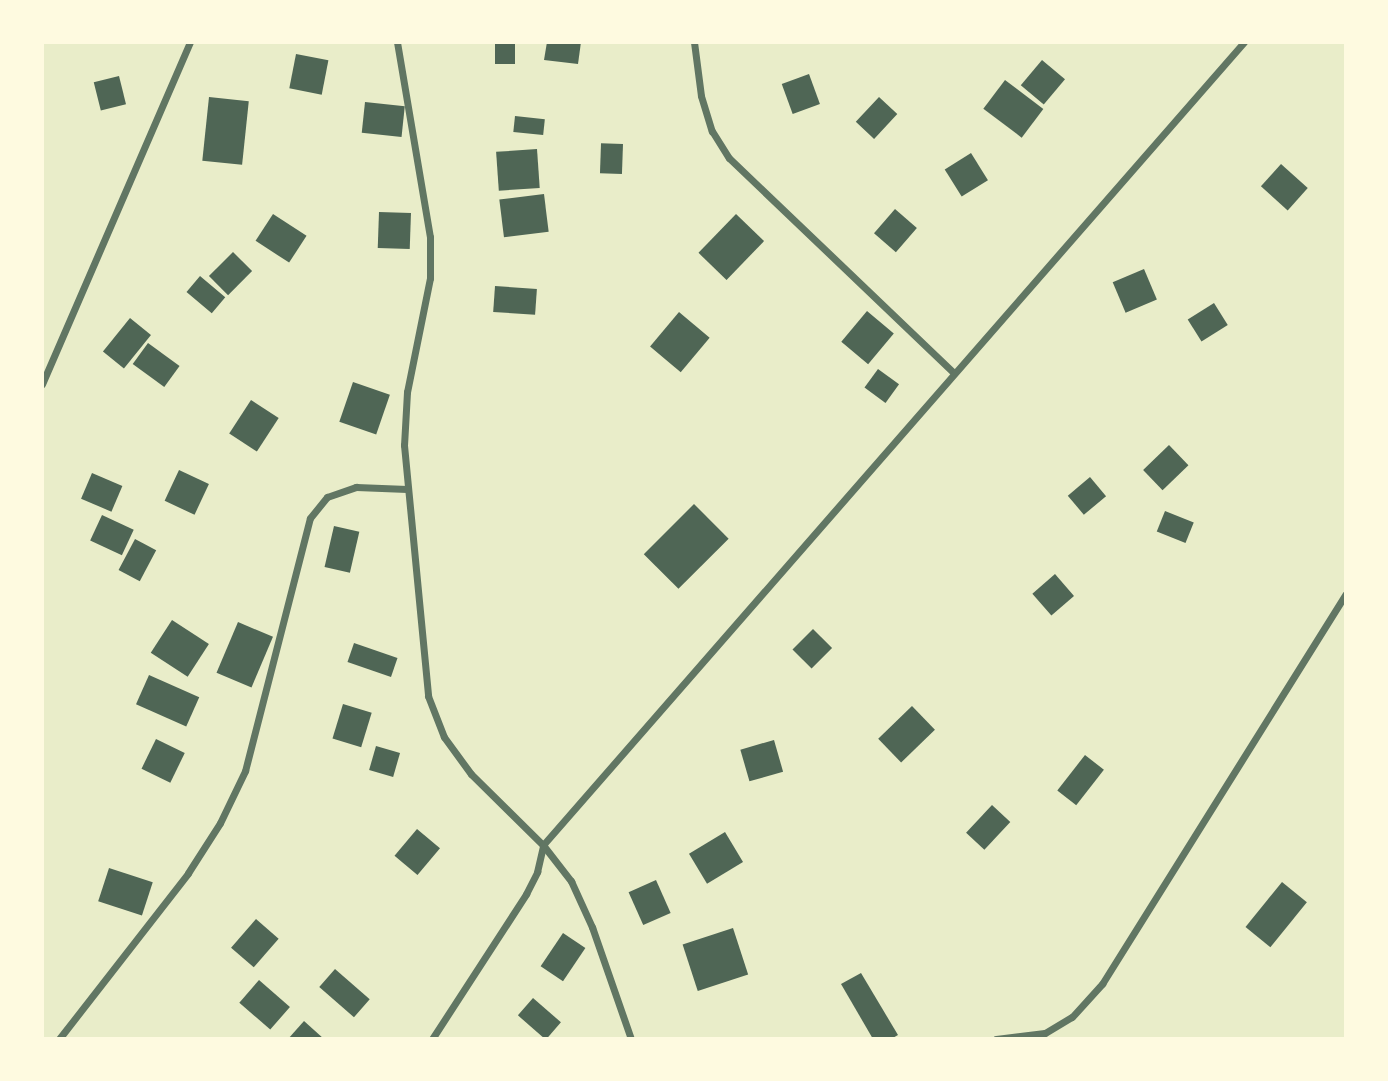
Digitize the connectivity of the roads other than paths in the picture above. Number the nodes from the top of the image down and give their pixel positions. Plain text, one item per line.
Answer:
1 (190, 42) edge
2 (397, 42) edge
3 (694, 42) edge
4 (1244, 42) edge
5 (954, 372) junction
6 (42, 384) edge
7 (407, 489) junction
8 (1346, 594) edge
9 (543, 845) junction
10 (1002, 1038) edge
11 (58, 1039) edge
12 (432, 1039) edge
13 (631, 1039) edge

1 - 6 street
2 - 7 street
3 - 5 street
4 - 5 street
5 - 9 street
7 - 9 street
7 - 11 street
8 - 10 street
9 - 12 street
9 - 13 street

